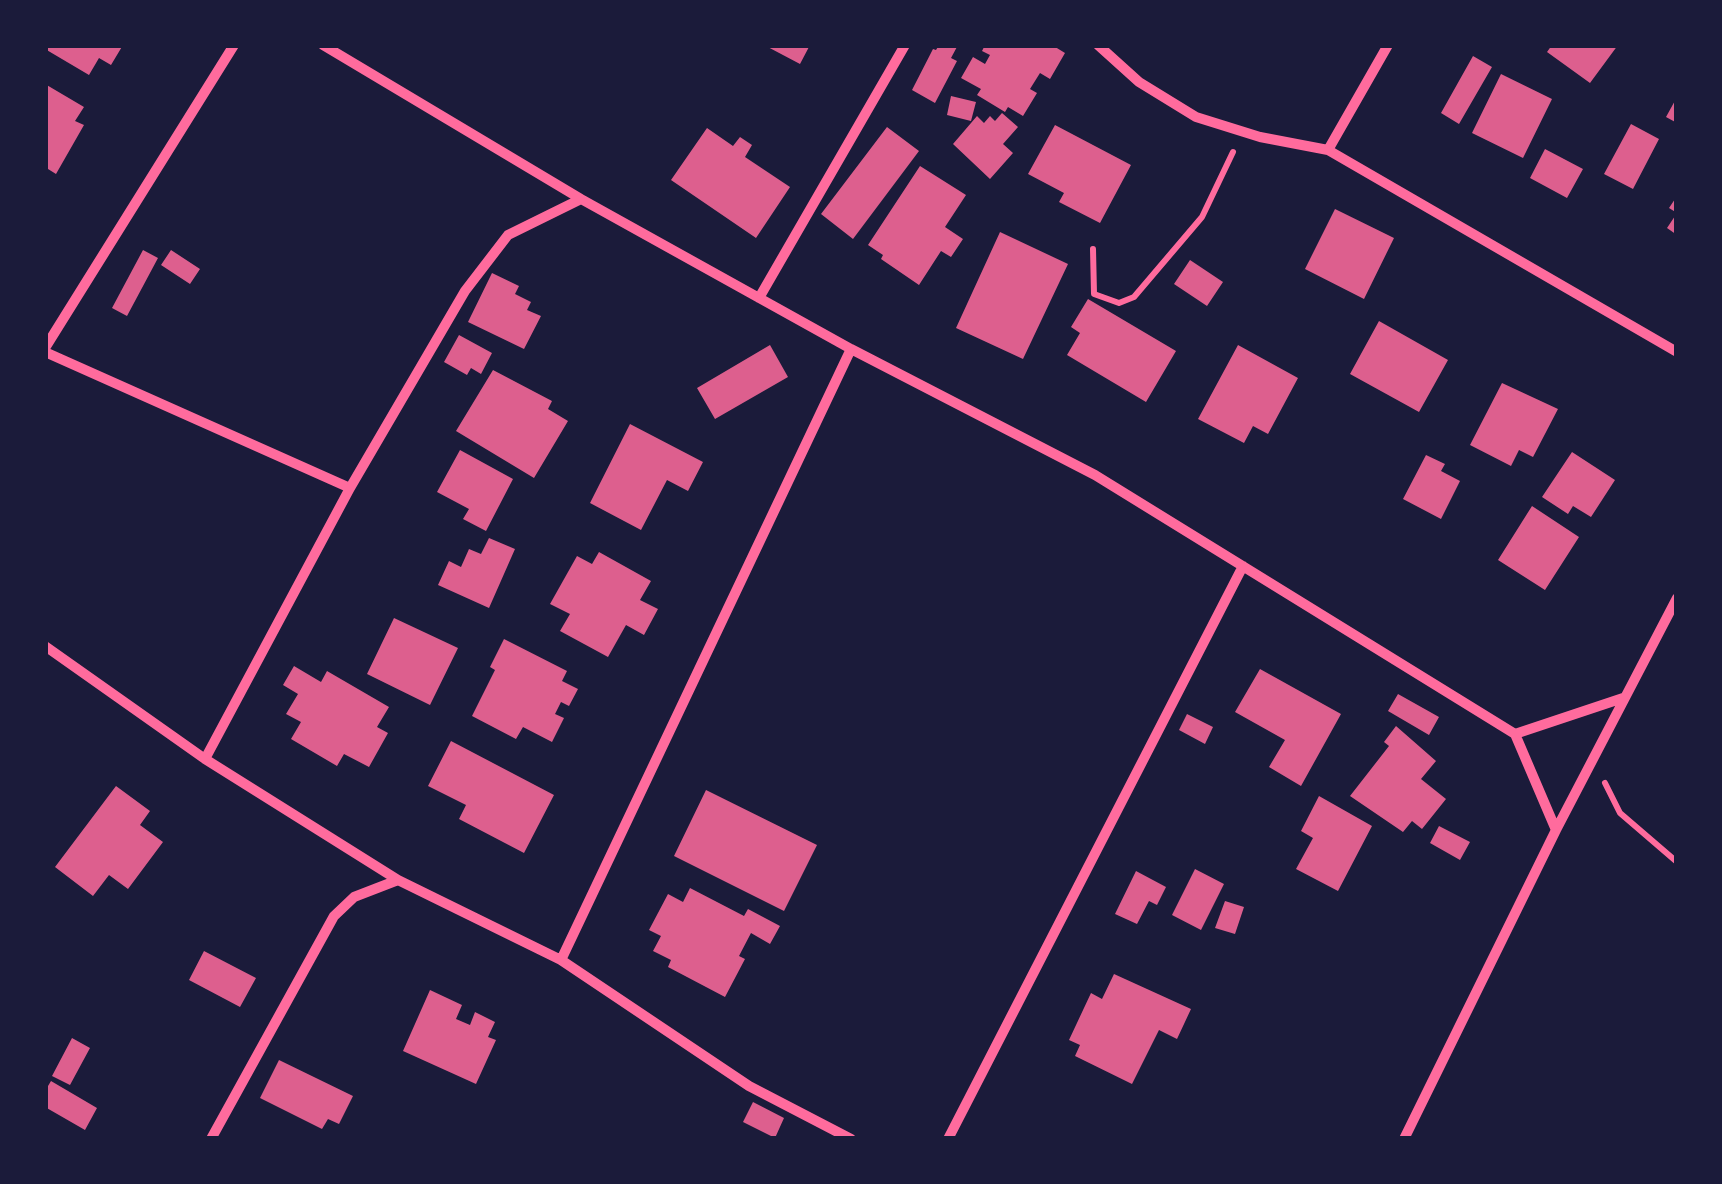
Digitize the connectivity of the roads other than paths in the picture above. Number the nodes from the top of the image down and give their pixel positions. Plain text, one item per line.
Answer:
1 (234, 45) edge
2 (323, 45) edge
3 (904, 45) edge
4 (1098, 45) edge
5 (1388, 45) edge
6 (1328, 150) junction
7 (580, 199) junction
8 (759, 298) junction
9 (851, 349) junction
10 (45, 350) edge
11 (1677, 352) edge
12 (350, 488) junction
13 (1242, 566) junction
14 (1677, 598) edge
15 (45, 646) edge
16 (1623, 698) junction
17 (1515, 734) junction
18 (205, 760) junction
19 (1556, 830) junction
20 (398, 880) junction
21 (561, 960) junction
22 (211, 1139) edge
23 (851, 1139) edge
24 (948, 1139) edge
25 (1404, 1139) edge

1 - 10 street
2 - 7 street
3 - 8 street
4 - 6 street
5 - 6 street
6 - 11 street
7 - 8 street
7 - 12 street
8 - 9 street
9 - 13 street
9 - 21 street
10 - 12 street
12 - 18 street
13 - 17 street
13 - 24 street
14 - 16 street
15 - 18 street
16 - 17 street
16 - 19 street
17 - 19 street
18 - 20 street
19 - 25 street
20 - 21 street
20 - 22 street
21 - 23 street

